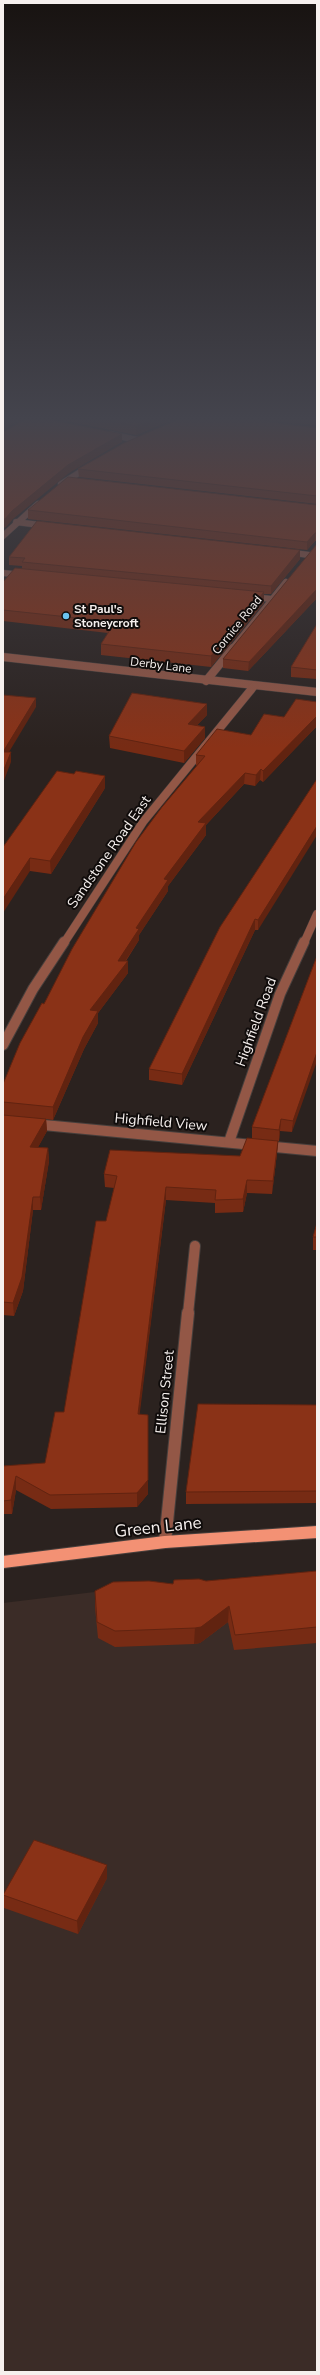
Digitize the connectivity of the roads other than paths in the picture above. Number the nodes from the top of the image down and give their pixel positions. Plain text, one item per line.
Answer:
1 (12, 527) edge
2 (3, 536) edge
3 (280, 552) edge
4 (304, 561) edge
5 (3, 573) edge
6 (32, 576) edge
7 (289, 578) edge
8 (247, 597) edge
9 (272, 599) junction
10 (3, 657) edge
11 (206, 681) junction
12 (254, 686) junction
13 (317, 692) edge
14 (317, 914) edge
15 (3, 1045) edge
16 (25, 1123) edge
17 (229, 1142) junction
18 (317, 1151) edge
19 (195, 1246) dead end
20 (317, 1532) edge
21 (165, 1542) junction
22 (3, 1562) edge

1 - 2 street
3 - 4 street
5 - 6 street
7 - 9 street, Cornice Road
8 - 9 street
9 - 11 street, Cornice Road
10 - 11 street, Derby Lane
11 - 12 street, Derby Lane
12 - 13 street, Derby Lane
12 - 15 street, Sandstone Road East
14 - 17 street, Highfield Road
16 - 17 street, Highfield View
17 - 18 street, Highfield View
19 - 21 street, Ellison Street
20 - 21 main road, Green Lane
21 - 22 main road, Green Lane

